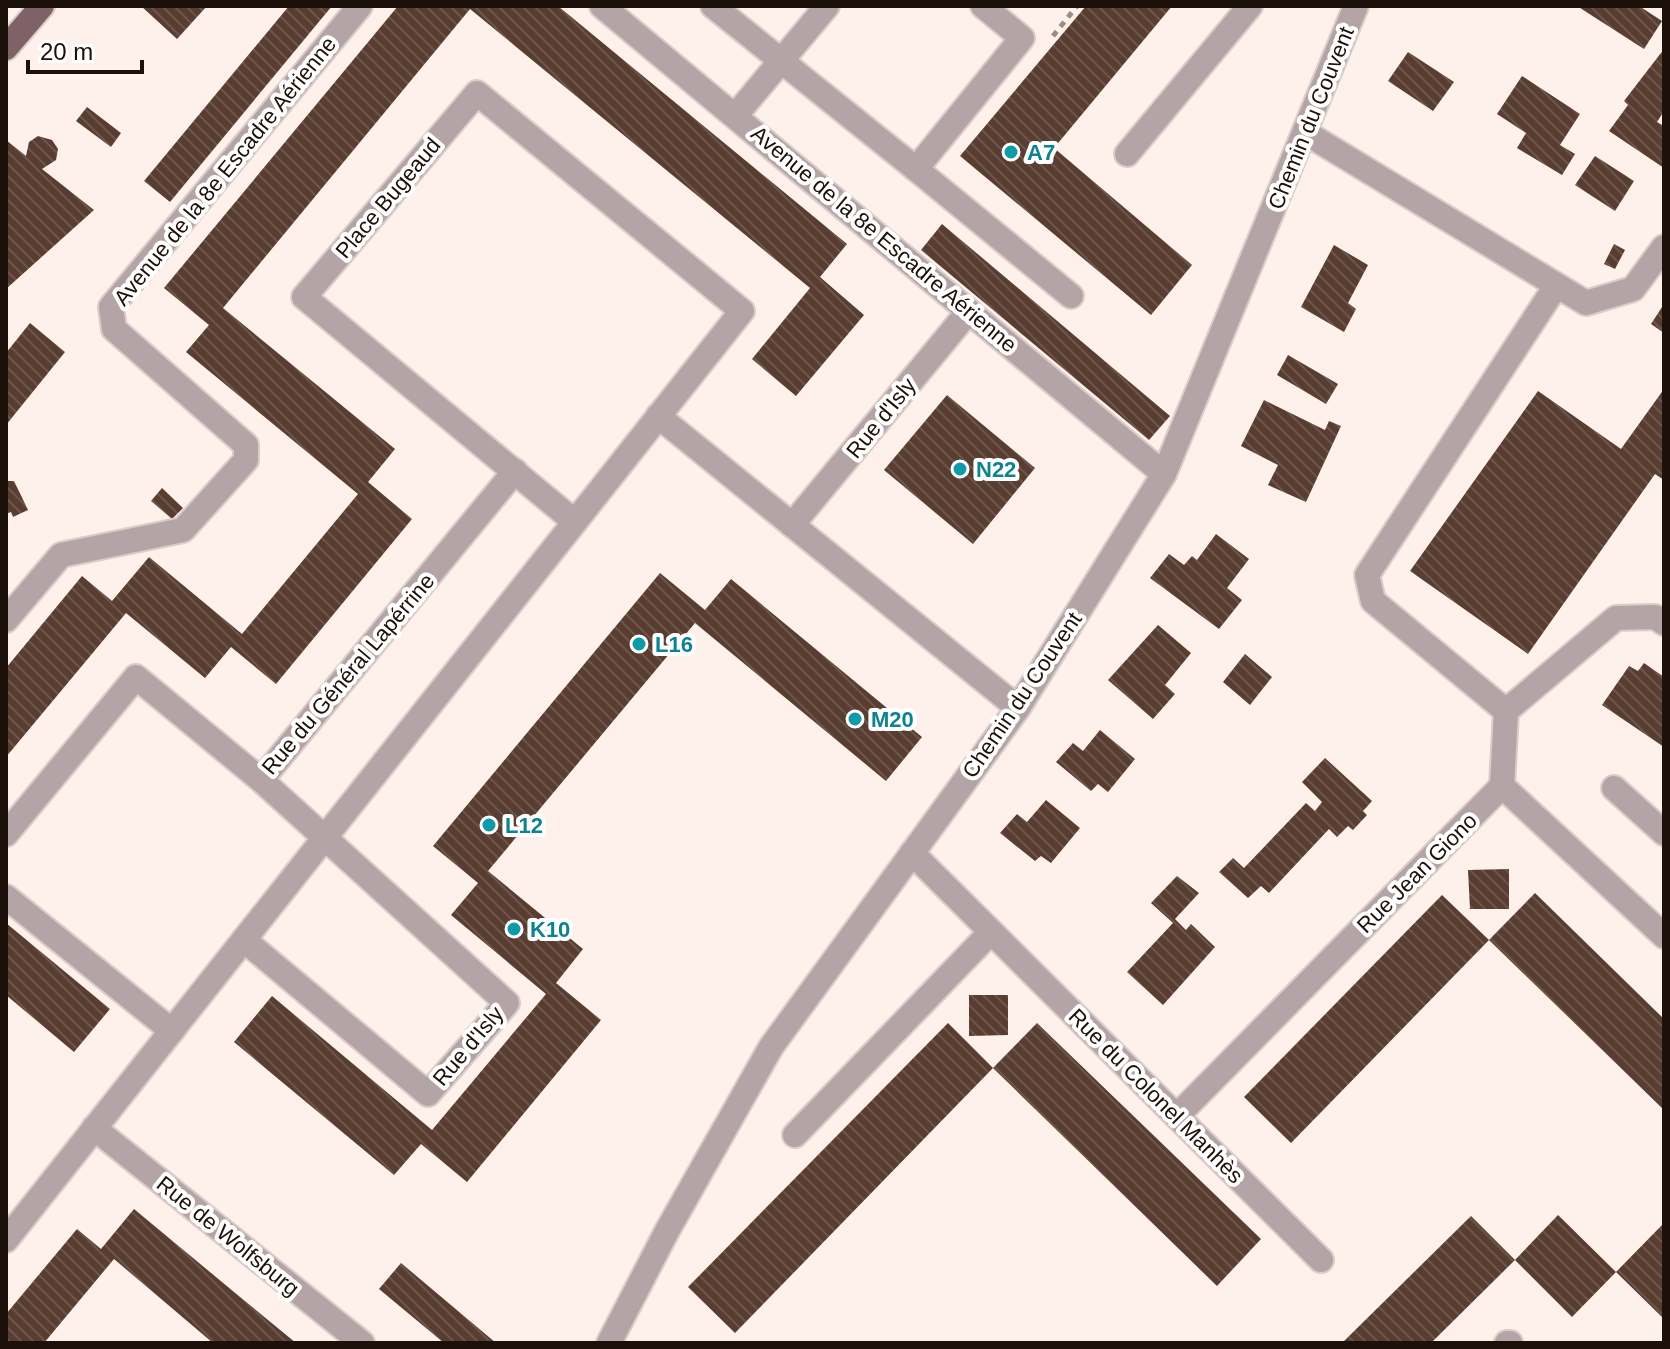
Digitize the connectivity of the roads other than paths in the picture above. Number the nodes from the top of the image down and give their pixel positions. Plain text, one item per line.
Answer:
1 (42, 6) edge
2 (360, 6) edge
3 (602, 6) edge
4 (713, 6) edge
5 (827, 6) edge
6 (983, 6) edge
7 (1250, 6) edge
8 (1356, 6) edge
9 (6, 48) edge
10 (780, 62) junction
11 (735, 116) junction
12 (1306, 133) junction
13 (1127, 154) dead end
14 (916, 169) junction
15 (1664, 247) edge
16 (1556, 286) junction
17 (1071, 296) dead end
18 (969, 311) junction
19 (658, 416) junction
20 (515, 471) junction
21 (1164, 474) junction
22 (575, 522) junction
23 (792, 525) junction
24 (6, 620) edge
25 (1664, 623) edge
26 (1018, 708) junction
27 (1506, 711) junction
28 (261, 780) junction
29 (1502, 786) junction
30 (1614, 788) dead end
31 (1664, 833) edge
32 (6, 834) edge
33 (325, 837) junction
34 (912, 853) junction
35 (6, 897) edge
36 (991, 932) junction
37 (1664, 936) edge
38 (244, 940) junction
39 (172, 1031) junction
40 (1177, 1116) junction
41 (94, 1128) junction
42 (795, 1135) dead end
43 (6, 1240) edge
44 (1321, 1260) dead end
45 (612, 1342) edge
46 (362, 1343) edge

1 - 9 main road
2 - 24 street, Avenue de la 8e Escadre Aérienne
3 - 11 street, Avenue de la 8e Escadre Aérienne
4 - 10 street
5 - 10 street
6 - 14 street
7 - 13 street
8 - 12 street, Chemin du Couvent
10 - 11 street
10 - 14 street
11 - 18 street, Avenue de la 8e Escadre Aérienne
12 - 16 street
12 - 21 street, Chemin du Couvent
14 - 17 street
15 - 16 street
16 - 27 street
18 - 21 street, Avenue de la 8e Escadre Aérienne
18 - 23 street, Rue d'Isly
19 - 20 street, Place Bugeaud
19 - 22 street
19 - 23 street
20 - 22 street, Place Bugeaud
20 - 28 street, Rue du Général Lapérrine
21 - 26 street, Chemin du Couvent
22 - 33 street
23 - 26 street
25 - 27 street
26 - 34 street, Chemin du Couvent
27 - 29 street
28 - 32 street, Rue du Général Lapérrine
28 - 33 street
29 - 37 street
29 - 40 street, Rue Jean Giono
30 - 31 street
33 - 38 street
33 - 38 street, Rue d'Isly
34 - 36 street, Rue du Colonel Manhès
34 - 45 street, Chemin du Couvent
35 - 39 street
36 - 40 street, Rue du Colonel Manhès
36 - 42 street
38 - 39 street
39 - 41 street
40 - 44 street, Rue du Colonel Manhès
41 - 43 street
41 - 46 street, Rue de Wolfsburg

